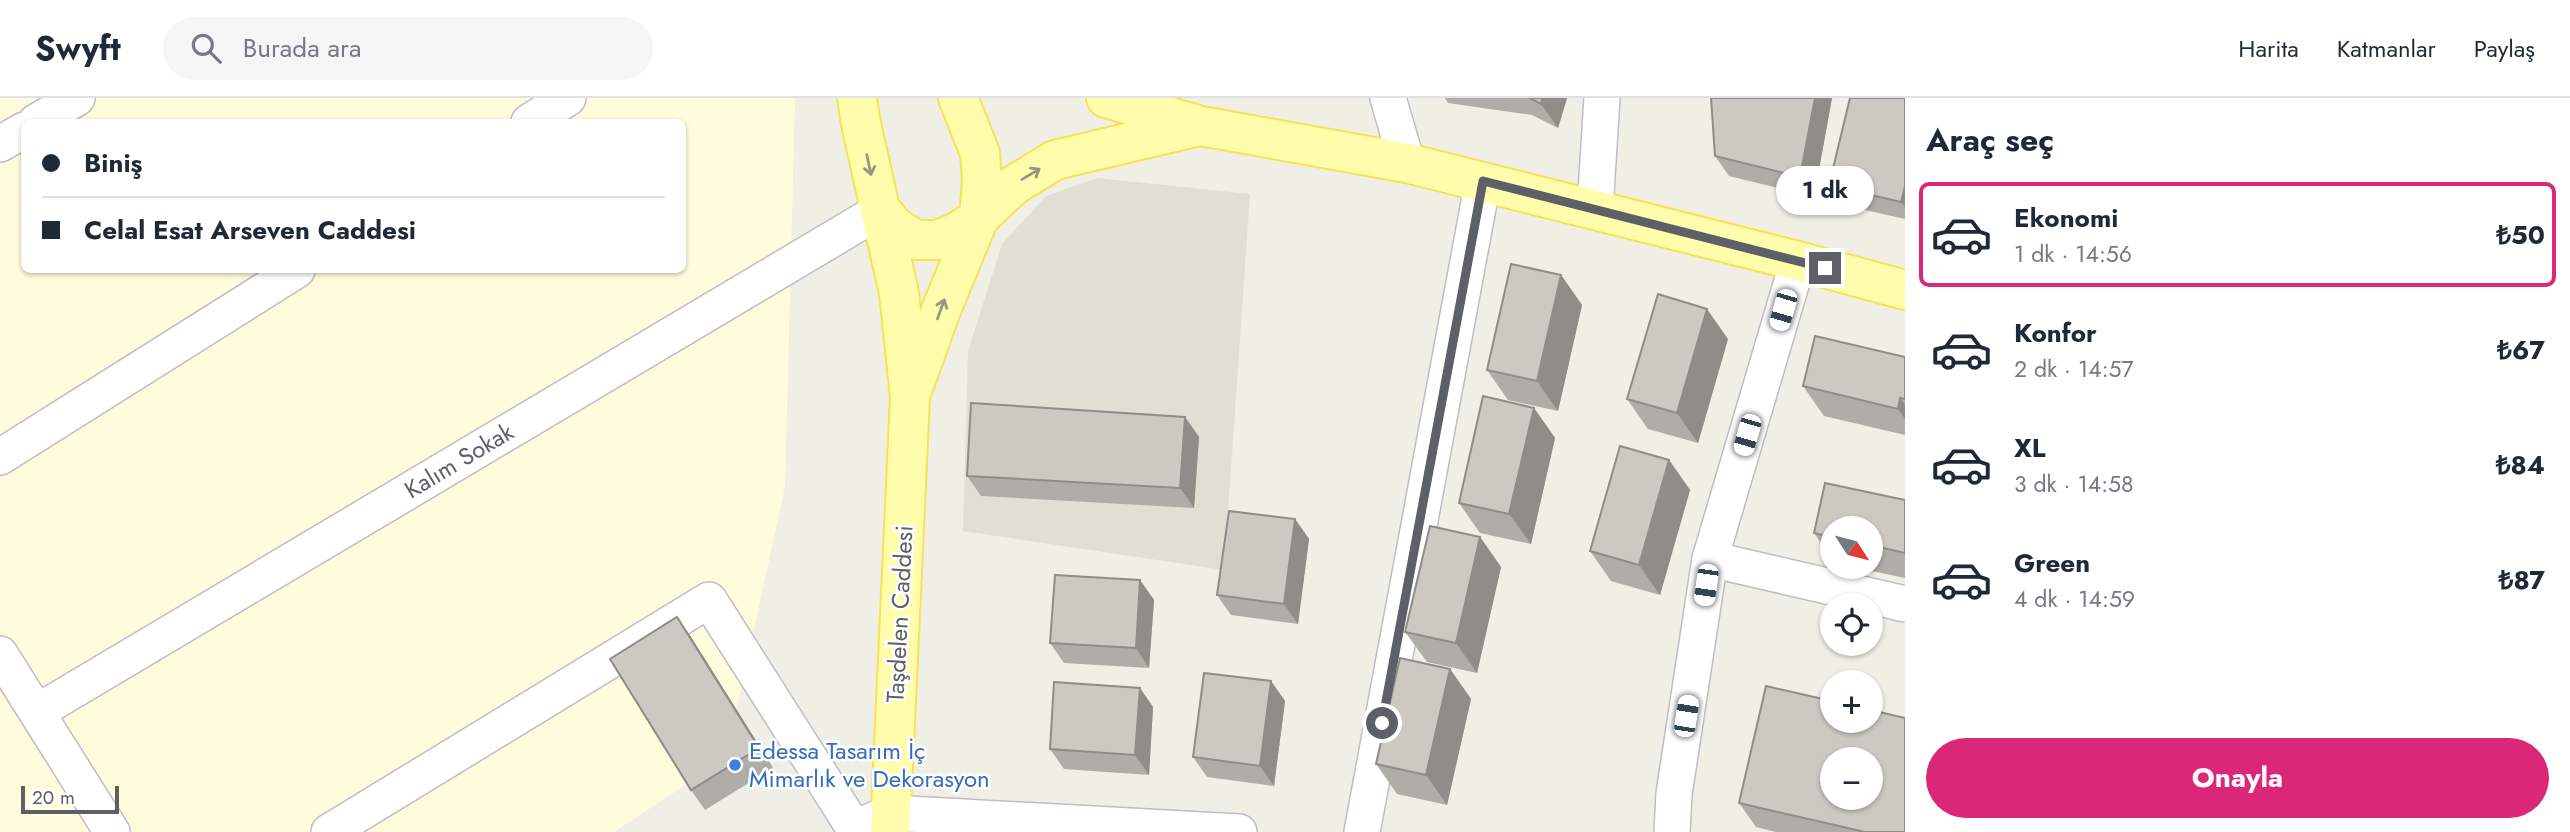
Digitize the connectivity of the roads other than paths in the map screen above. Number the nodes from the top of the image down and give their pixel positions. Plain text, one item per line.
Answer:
1 (77, 98) edge
2 (568, 98) edge
3 (958, 98) edge
4 (1106, 98) edge
5 (1388, 98) edge
6 (1602, 98) edge
7 (867, 107) edge
8 (41, 119) edge
9 (535, 119) edge
10 (1201, 126) junction
11 (21, 132) edge
12 (0, 145) edge
13 (1408, 163) junction
14 (1483, 181) junction
15 (1595, 209) junction
16 (881, 210) junction
17 (979, 218) junction
18 (1798, 261) junction
19 (292, 273) edge
20 (1905, 290) edge
21 (910, 397) junction
22 (0, 457) edge
23 (1710, 559) junction
24 (1905, 604) edge
25 (0, 654) edge
26 (37, 712) junction
27 (871, 826) edge
28 (112, 832) edge
29 (329, 832) edge
30 (1240, 832) edge
31 (1362, 832) edge
32 (1672, 832) edge

1 - 8 street
2 - 9 street
3 - 17 main road
4 - 10 main road
5 - 13 street
6 - 15 street
7 -> 16 main road
10 - 13 main road
17 -> 10 main road
11 - 12 street
13 - 14 main road
14 - 15 main road
14 - 31 street
15 - 18 main road
16 - 17 main road
16 - 21 main road
16 - 26 street, Kalım Sokak
21 -> 17 main road
18 - 20 main road
18 - 23 street
19 - 22 street
21 - 27 main road, Taşdelen Caddesi
23 - 24 street
23 - 32 street
25 - 26 street
26 - 28 street
27 - 29 street
27 - 30 street

